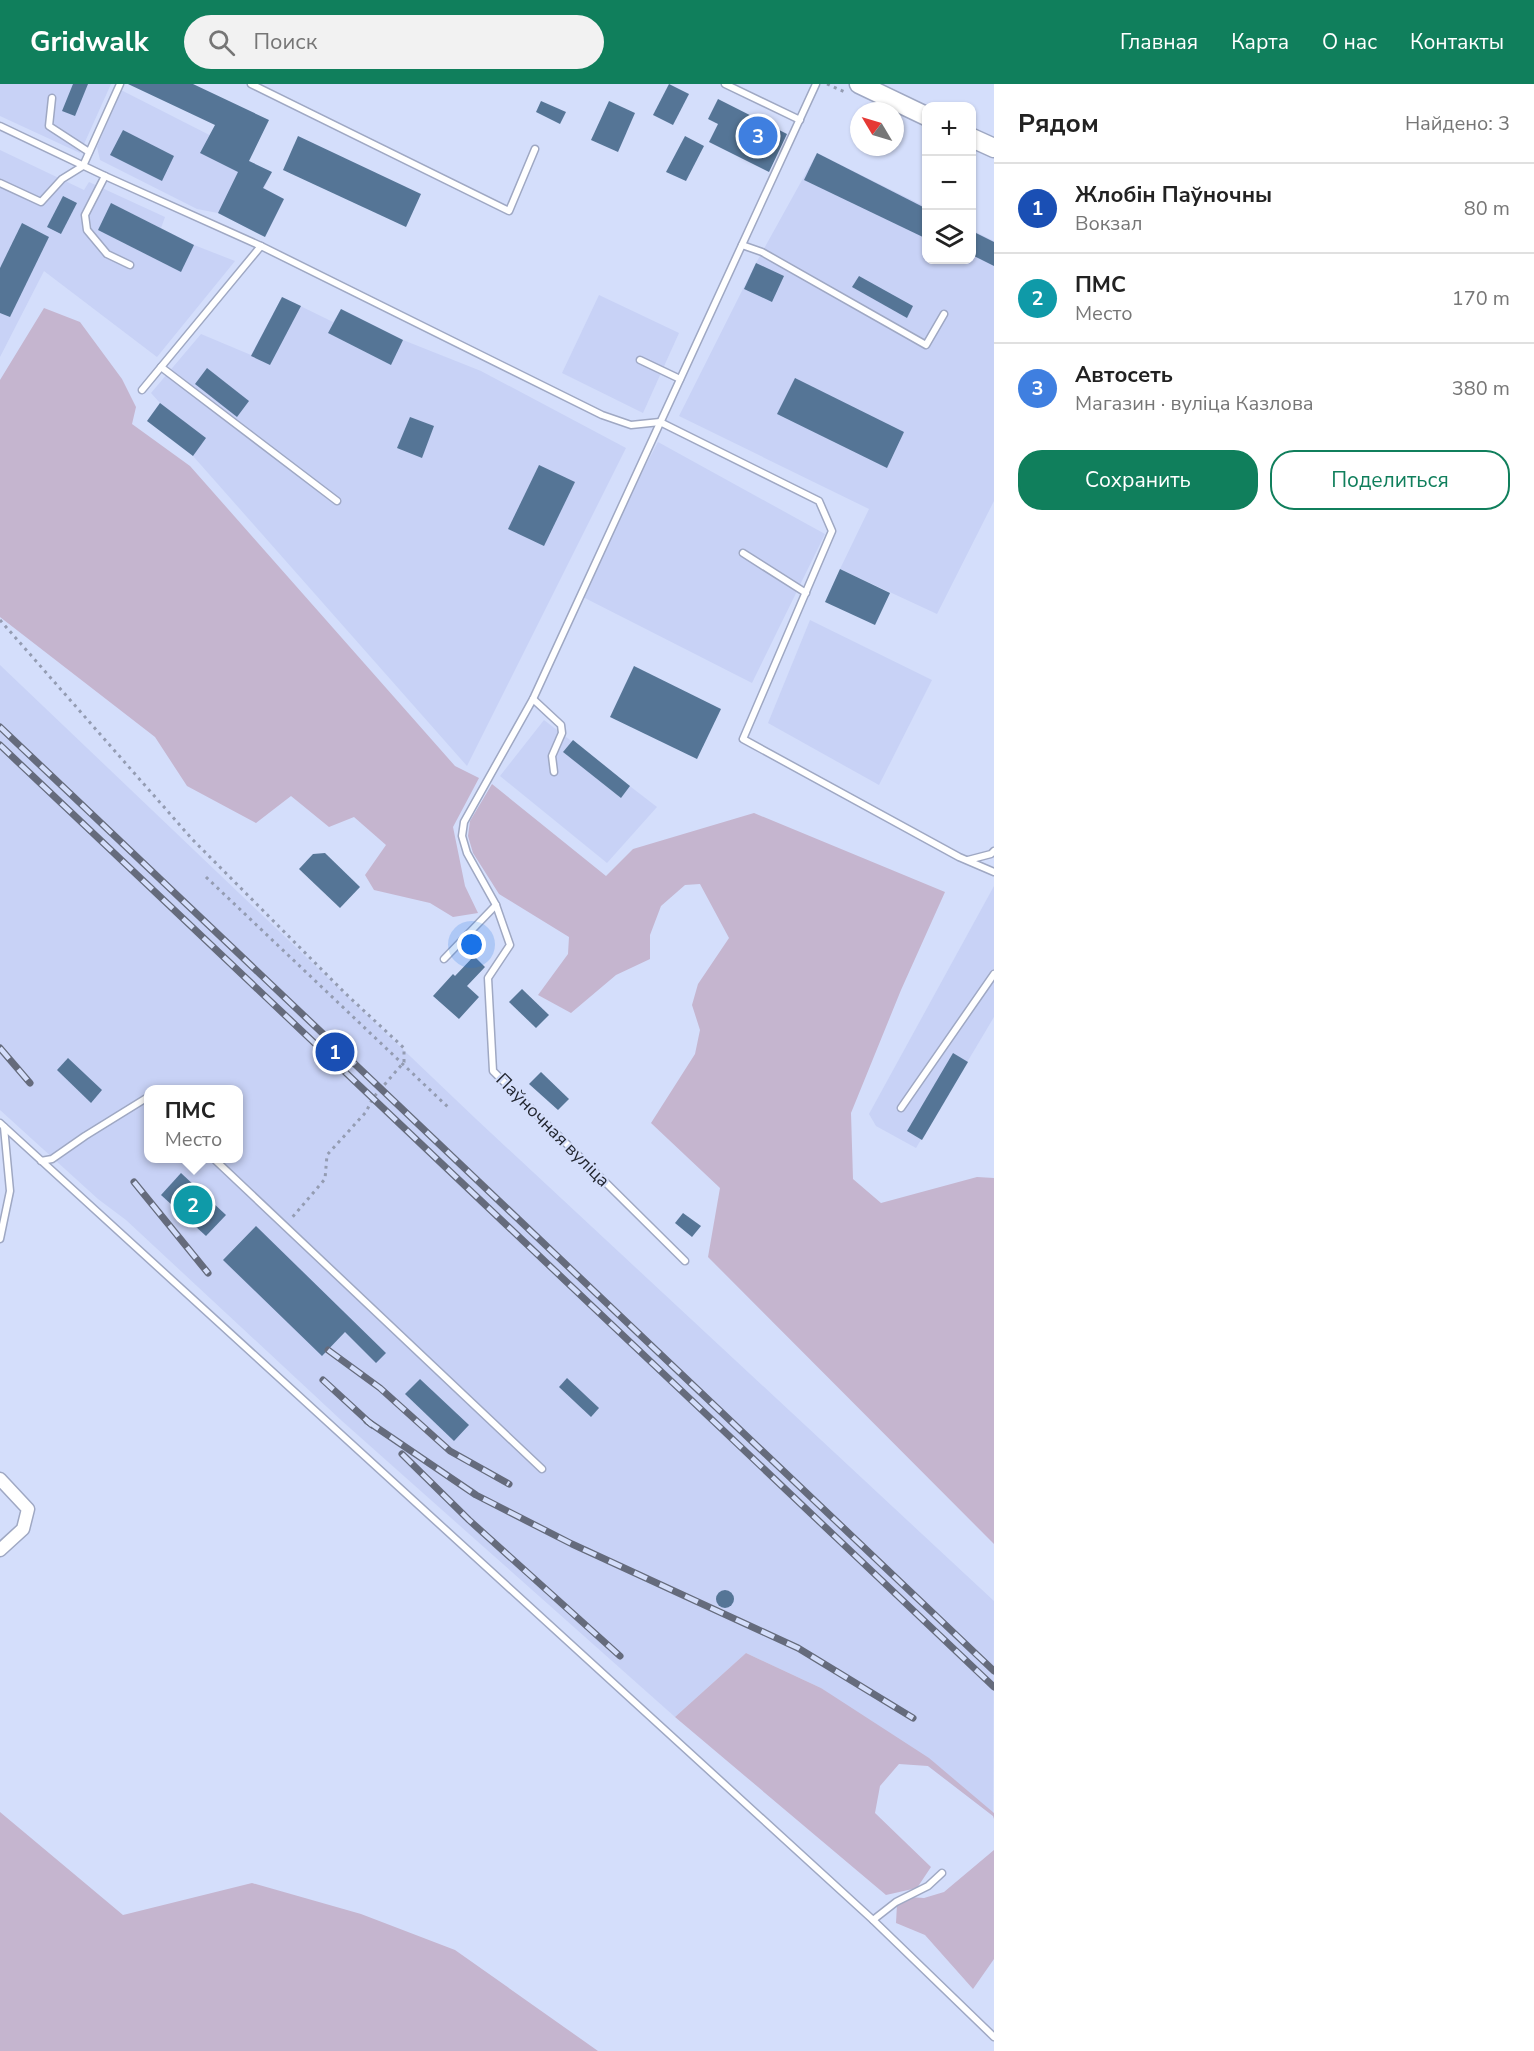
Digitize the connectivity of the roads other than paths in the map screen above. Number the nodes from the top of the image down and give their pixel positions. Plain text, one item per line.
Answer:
1 (120, 84) edge
2 (251, 84) edge
3 (725, 84) edge
4 (816, 84) edge
5 (859, 84) edge
6 (52, 98) dead end
7 (922, 114) edge
8 (800, 120) junction
9 (0, 126) edge
10 (976, 140) edge
11 (994, 148) edge
12 (536, 149) dead end
13 (89, 152) junction
14 (82, 166) junction
15 (105, 176) junction
16 (0, 183) edge
17 (742, 245) junction
18 (261, 246) junction
19 (130, 265) dead end
20 (944, 314) dead end
21 (640, 360) dead end
22 (161, 367) junction
23 (680, 379) junction
24 (142, 390) dead end
25 (660, 422) junction
26 (337, 501) dead end
27 (743, 553) dead end
28 (806, 593) junction
29 (533, 699) junction
30 (554, 772) dead end
31 (994, 851) edge
32 (967, 860) junction
33 (994, 872) edge
34 (496, 905) junction
35 (444, 959) dead end
36 (994, 974) edge
37 (144, 1099) edge
38 (901, 1108) dead end
39 (2, 1125) edge
40 (41, 1161) junction
41 (218, 1163) edge
42 (0, 1239) edge
43 (686, 1261) dead end
44 (542, 1469) dead end
45 (0, 1479) edge
46 (0, 1550) edge
47 (942, 1873) dead end
48 (873, 1920) junction
49 (994, 2037) edge

1 - 13 lane
2 - 12 lane
3 - 8 lane
4 - 8 lane
5 - 7 main road
6 - 13 lane
8 - 17 lane
9 - 14 lane
10 - 11 main road
13 - 14 lane
14 - 15 lane
14 - 16 lane
15 - 18 lane
15 - 19 lane
17 - 20 lane
17 - 23 lane
18 - 22 lane
18 - 25 lane
21 - 23 lane
22 - 24 lane
22 - 26 lane
23 - 25 lane
25 - 28 lane
25 - 29 lane
27 - 28 lane
28 - 32 lane
29 - 30 lane
29 - 34 lane
31 - 32 lane
32 - 33 lane
34 - 35 lane
34 - 43 lane, Паўночная вуліца
36 - 38 lane
37 - 40 lane
39 - 40 lane
39 - 42 lane
40 - 48 lane
41 - 44 lane
45 - 46 street
47 - 48 lane
48 - 49 lane

